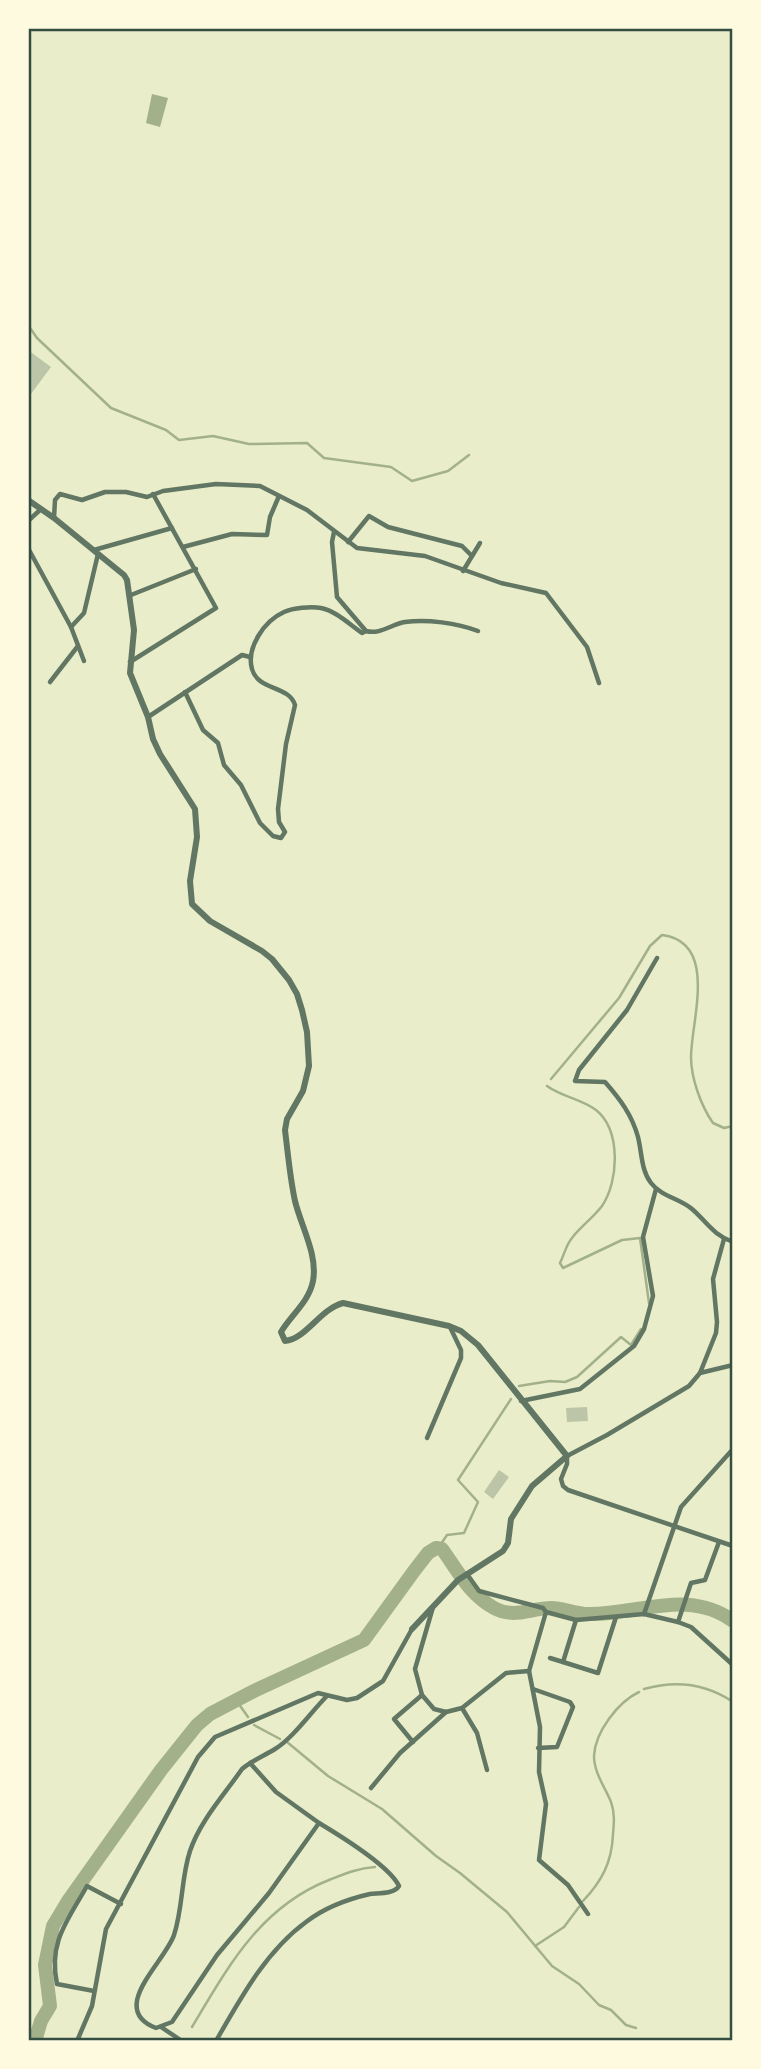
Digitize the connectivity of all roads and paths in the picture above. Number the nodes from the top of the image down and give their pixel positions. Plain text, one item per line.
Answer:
1 (153, 494) junction
2 (279, 496) junction
3 (28, 500) edge
4 (41, 509) junction
5 (54, 517) junction
6 (28, 521) edge
7 (172, 528) junction
8 (334, 532) junction
9 (348, 542) junction
10 (480, 543) dead end
11 (183, 547) junction
12 (28, 548) edge
13 (96, 552) junction
14 (472, 556) junction
15 (196, 569) junction
16 (463, 571) junction
17 (131, 596) junction
18 (71, 626) junction
19 (366, 631) junction
20 (478, 631) dead end
21 (78, 646) junction
22 (250, 657) junction
23 (84, 661) dead end
24 (129, 662) junction
25 (50, 682) dead end
26 (598, 683) dead end
27 (185, 692) junction
28 (148, 717) junction
29 (657, 958) dead end
30 (656, 1189) junction
31 (724, 1239) junction
32 (733, 1241) edge
33 (449, 1326) junction
34 (733, 1366) edge
35 (700, 1373) junction
36 (521, 1401) junction
37 (427, 1438) dead end
38 (733, 1449) edge
39 (567, 1456) junction
40 (673, 1526) junction
41 (719, 1542) junction
42 (733, 1546) edge
43 (467, 1574) junction
44 (434, 1604) junction
45 (546, 1612) junction
46 (643, 1614) junction
47 (616, 1616) junction
48 (576, 1620) junction
49 (678, 1622) junction
50 (412, 1629) joint
51 (550, 1658) dead end
52 (563, 1662) junction
53 (733, 1665) edge
54 (529, 1671) junction
55 (533, 1689) junction
56 (422, 1695) junction
57 (326, 1697) junction
58 (462, 1708) junction
59 (446, 1712) junction
60 (413, 1742) junction
61 (538, 1748) junction
62 (250, 1763) junction
63 (487, 1770) dead end
64 (372, 1788) dead end
65 (319, 1823) junction
66 (121, 1904) junction
67 (588, 1914) dead end
68 (94, 1991) junction
69 (162, 2027) junction
70 (77, 2041) edge
71 (181, 2041) edge
72 (216, 2041) edge

1 - 2 street
1 - 5 street
1 - 7 street
2 - 8 street
2 - 11 street
3 - 4 street
4 - 5 street
4 - 6 street
5 - 13 street
7 - 11 street
7 - 13 street
8 - 9 street
8 - 19 street
9 - 14 street
9 - 16 street
10 - 14 street
11 - 15 street
12 - 18 street
13 - 17 street
13 - 18 street
14 - 16 street
15 - 17 street
15 - 24 street
16 - 26 street
17 - 24 street
18 - 21 street
19 - 20 street
19 - 22 street
21 - 23 street
21 - 25 street
22 - 27 street
22 - 27 street
24 - 28 street
27 - 28 street
28 - 33 street
29 - 30 street
30 - 31 street
30 - 36 street
31 - 32 street
31 - 35 street
33 - 36 street
33 - 37 street
34 - 35 street
35 - 39 street
36 - 39 street
38 - 40 street
39 - 40 street
39 - 43 street
40 - 41 street
40 - 46 street
41 - 42 street
41 - 49 street
43 - 44 street
43 - 45 street
44 - 50 street
44 - 56 street
45 - 48 street
45 - 54 street
46 - 47 street
46 - 49 street
47 - 48 street
47 - 52 street
48 - 52 street
49 - 53 street
50 - 57 street
51 - 52 street
54 - 55 street
54 - 58 street
55 - 61 street
55 - 61 street
56 - 59 street
56 - 60 street
57 - 62 street
57 - 66 street
58 - 59 street
58 - 63 street
59 - 60 street
60 - 64 street
61 - 67 street
62 - 65 street
62 - 69 street
65 - 69 street
65 - 72 street
66 - 68 street
66 - 68 street
68 - 70 street
69 - 71 street

